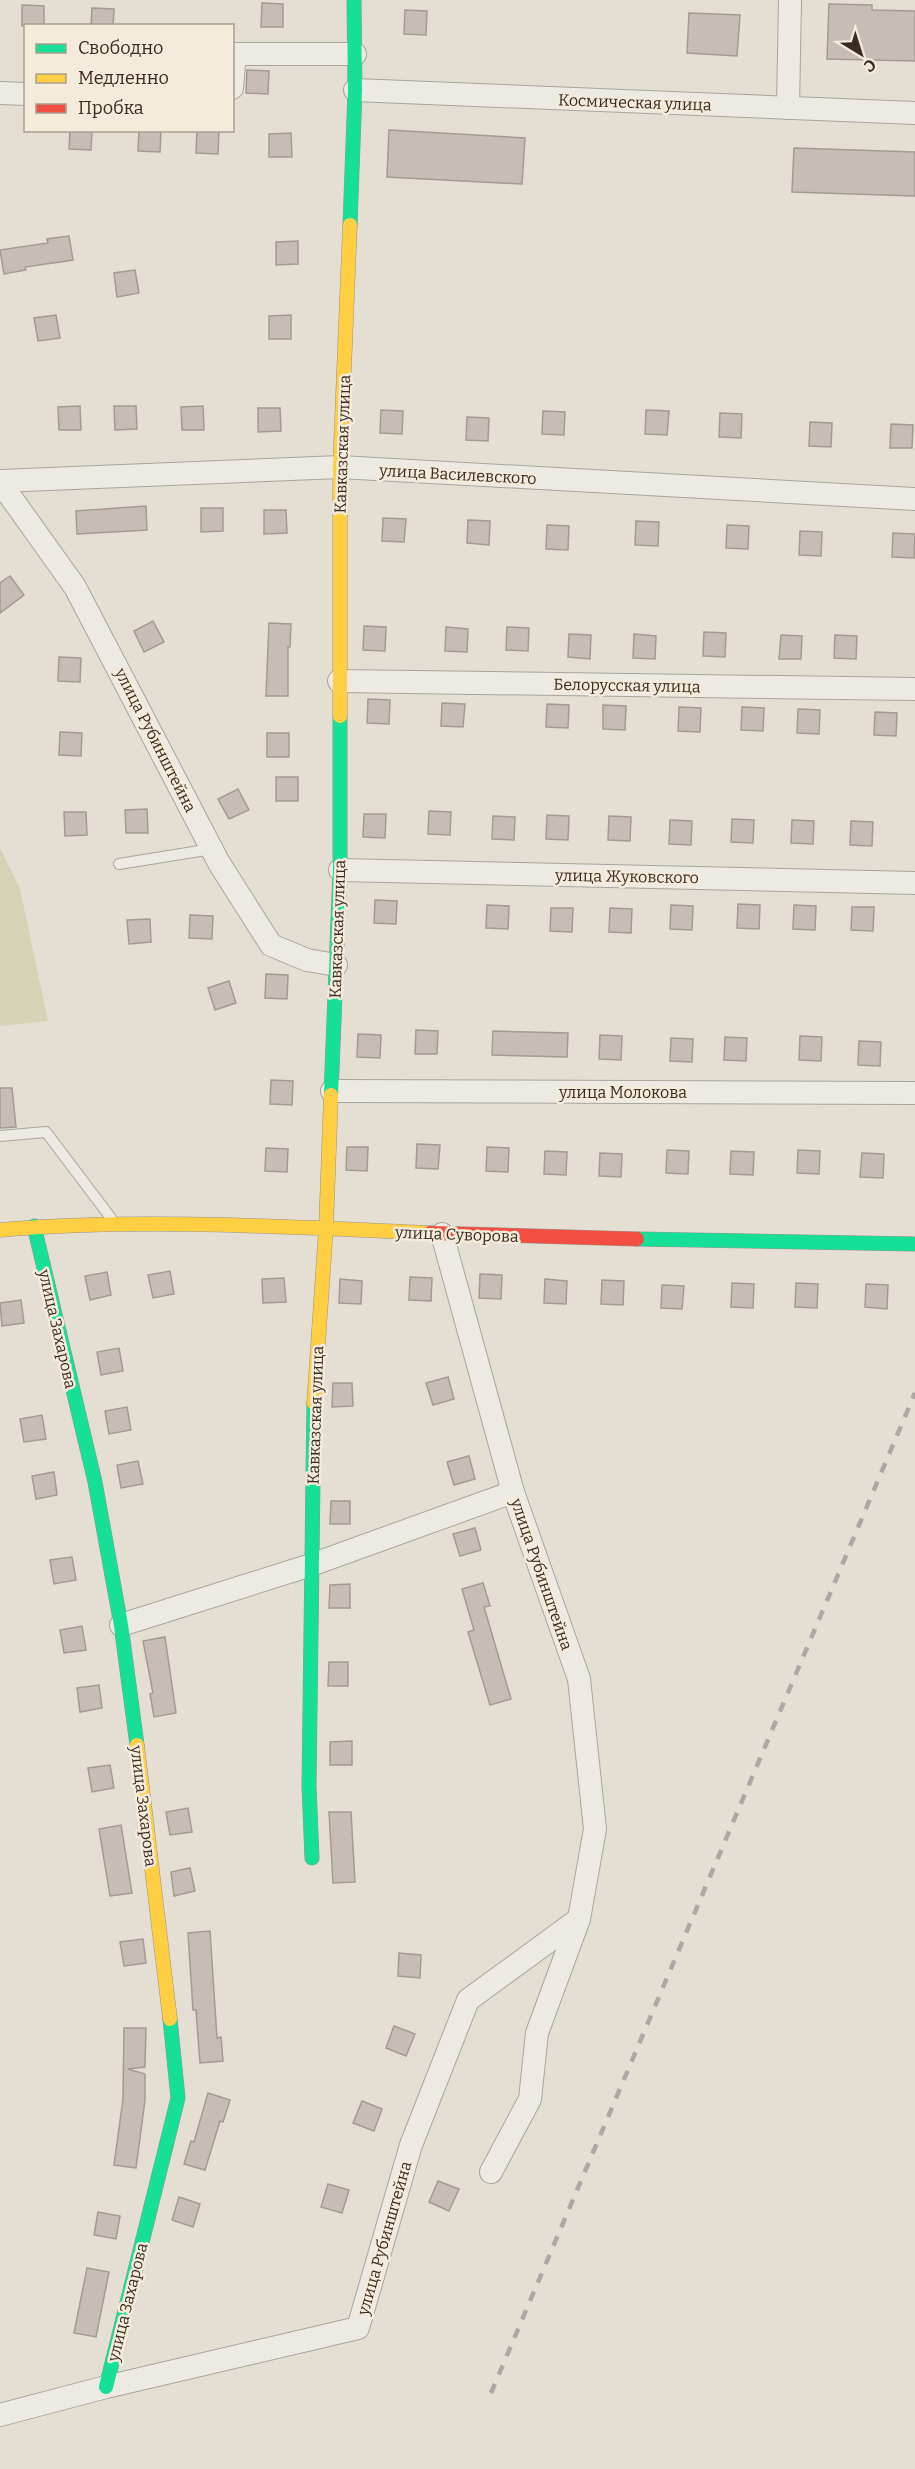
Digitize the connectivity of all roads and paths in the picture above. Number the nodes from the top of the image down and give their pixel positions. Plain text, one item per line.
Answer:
1 (354, 0) edge
2 (789, 0) edge
3 (355, 54) junction
4 (234, 65) edge
5 (355, 90) junction
6 (0, 93) edge
7 (24, 94) edge
8 (788, 108) junction
9 (915, 113) edge
10 (340, 467) junction
11 (0, 481) edge
12 (915, 499) edge
13 (339, 681) junction
14 (915, 689) edge
15 (212, 849) junction
16 (119, 864) dead end
17 (340, 870) junction
18 (915, 883) edge
19 (336, 965) junction
20 (332, 1091) junction
21 (915, 1094) edge
22 (0, 1136) edge
23 (114, 1223) junction
24 (34, 1226) junction
25 (326, 1228) junction
26 (0, 1230) edge
27 (442, 1234) junction
28 (915, 1245) edge
29 (513, 1492) junction
30 (311, 1565) junction
31 (121, 1625) junction
32 (312, 1858) dead end
33 (579, 1919) junction
34 (491, 2172) dead end
35 (106, 2387) junction
36 (0, 2415) edge

1 - 3 street, Кавказская улица
2 - 8 street
3 - 4 street
3 - 5 street, Кавказская улица
5 - 8 street, Космическая улица
5 - 10 street, Кавказская улица
6 - 7 street
8 - 9 street, Космическая улица
10 - 11 street, улица Василевского
10 - 12 street, улица Василевского
10 - 13 street, Кавказская улица
11 - 15 street, улица Рубинштейна
13 - 14 street, Белорусская улица
13 - 17 street, Кавказская улица
15 - 16 lane
15 - 19 street, улица Рубинштейна
17 - 18 street, улица Жуковского
17 - 19 street, Кавказская улица
19 - 20 street, Кавказская улица
20 - 21 street, улица Молокова
20 - 25 street, Кавказская улица
22 - 23 lane
23 - 24 street, улица Суворова
23 - 25 street, улица Суворова
24 - 26 street, улица Суворова
24 - 31 street, улица Захарова
25 - 27 street, улица Суворова
25 - 30 street, Кавказская улица
27 - 28 street, улица Суворова
27 - 29 street, улица Рубинштейна
29 - 30 street
29 - 33 street, улица Рубинштейна
30 - 31 street
30 - 32 street, Кавказская улица
31 - 35 street, улица Захарова
33 - 34 street, улица Рубинштейна
33 - 35 street, улица Рубинштейна
35 - 36 street, улица Рубинштейна

